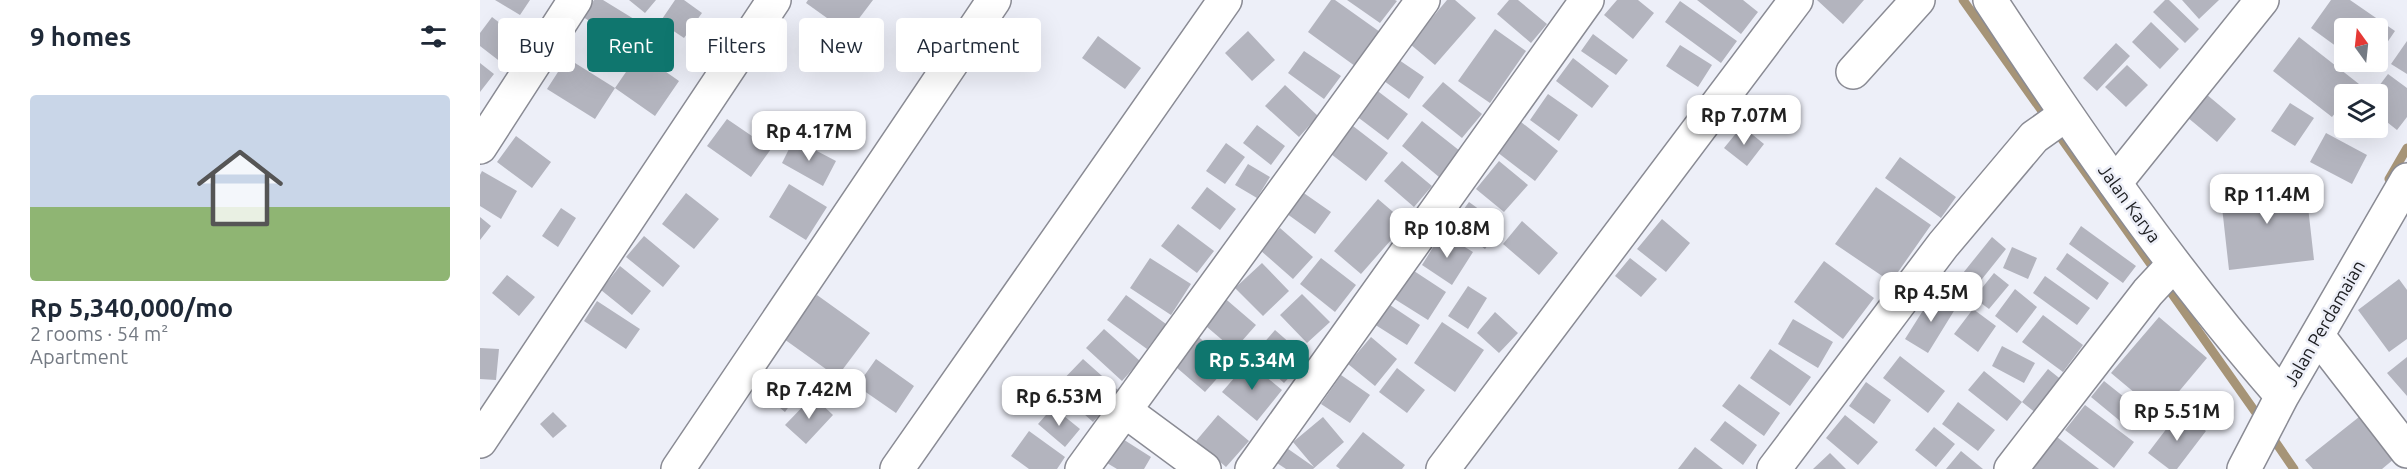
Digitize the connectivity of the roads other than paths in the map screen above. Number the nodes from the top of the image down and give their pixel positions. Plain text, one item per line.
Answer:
1 (575, 0) edge
2 (774, 0) edge
3 (994, 0) edge
4 (1225, 0) edge
5 (1423, 0) edge
6 (1587, 0) edge
7 (1796, 0) edge
8 (1918, 0) edge
9 (1990, 0) edge
10 (2262, 0) edge
11 (1853, 72) dead end
12 (2052, 124) junction
13 (480, 147) edge
14 (2115, 183) junction
15 (2402, 198) edge
16 (2162, 276) junction
17 (2318, 336) junction
18 (2276, 391) junction
19 (1124, 410) junction
20 (480, 441) edge
21 (2407, 451) edge
22 (678, 469) edge
23 (897, 469) edge
24 (1082, 469) edge
25 (1204, 469) edge
26 (1252, 469) edge
27 (1443, 469) edge
28 (1773, 469) edge
29 (2011, 469) edge
30 (2244, 469) edge

1 - 13 street
2 - 20 street
3 - 22 street
4 - 23 street
5 - 19 street
6 - 26 street
7 - 27 street
8 - 11 street
9 - 12 street, Jalan Karya
10 - 14 street
12 - 14 street, Jalan Karya
12 - 28 street
14 - 16 street, Jalan Karya
15 - 17 street, Jalan Perdamaian
16 - 18 street, Jalan Karya
16 - 29 street
17 - 18 street, Jalan Perdamaian
17 - 21 street
18 - 30 street, Jalan Perdamaian
19 - 24 street
19 - 25 street

